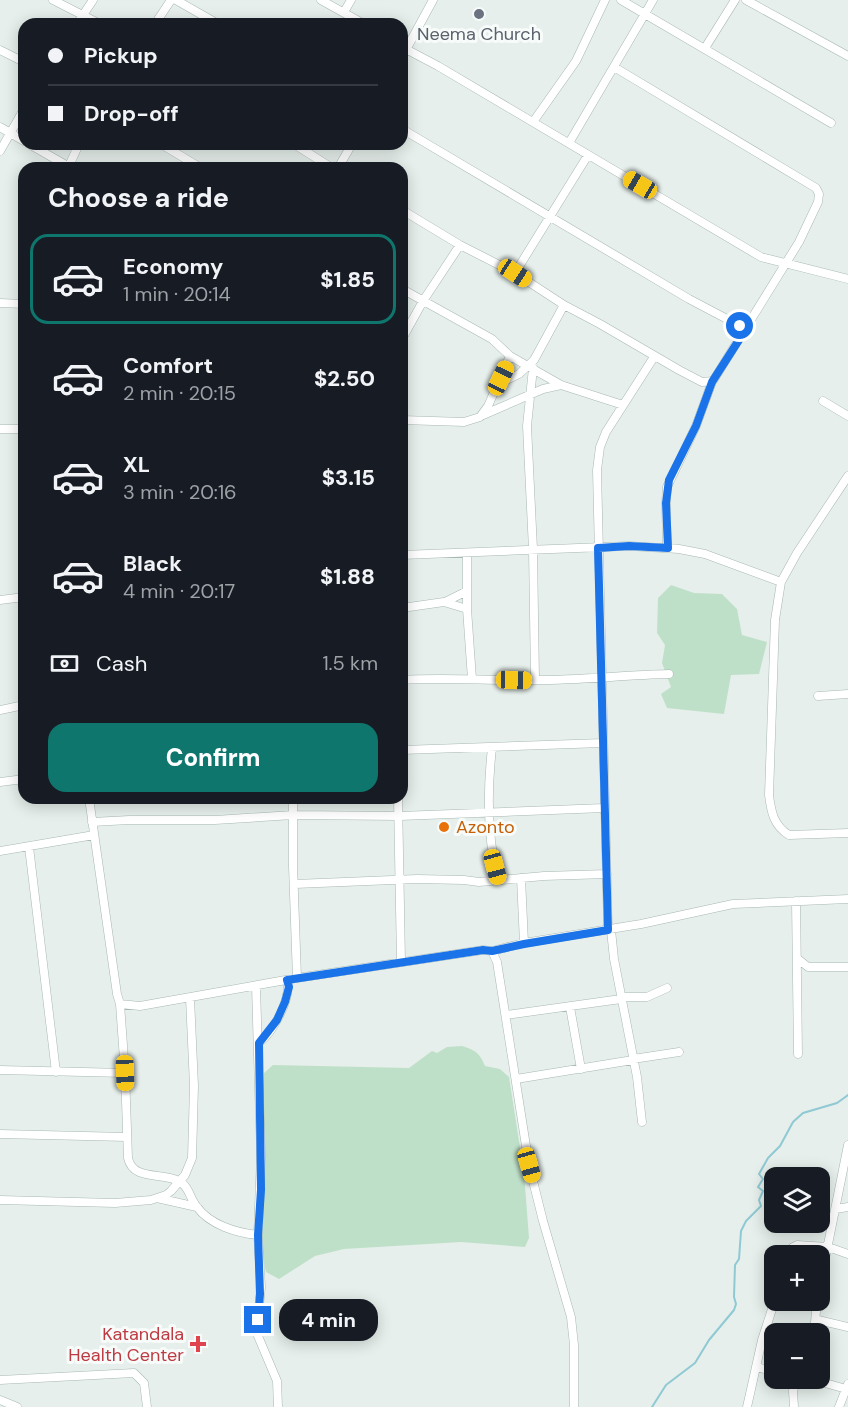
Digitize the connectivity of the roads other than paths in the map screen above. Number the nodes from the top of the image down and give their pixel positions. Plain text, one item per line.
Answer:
1 (53, 0) edge
2 (93, 0) edge
3 (171, 0) edge
4 (176, 0) edge
5 (321, 0) edge
6 (351, 0) edge
7 (433, 0) edge
8 (605, 0) edge
9 (621, 0) edge
10 (653, 0) edge
11 (735, 0) edge
12 (746, 0) edge
13 (344, 12) junction
14 (645, 14) junction
15 (82, 16) junction
16 (86, 18) edge
17 (159, 18) edge
18 (208, 18) edge
19 (354, 18) edge
20 (408, 42) edge
21 (705, 48) junction
22 (0, 50) edge
23 (408, 54) edge
24 (848, 56) edge
25 (18, 59) edge
26 (614, 67) junction
27 (18, 119) edge
28 (533, 122) junction
29 (831, 123) dead end
30 (0, 127) edge
31 (9, 133) junction
32 (408, 133) edge
33 (18, 138) edge
34 (568, 143) junction
35 (39, 150) edge
36 (171, 150) edge
37 (304, 150) edge
38 (0, 151) edge
39 (588, 155) junction
40 (60, 162) edge
41 (191, 162) edge
42 (323, 162) edge
43 (408, 214) edge
44 (550, 216) junction
45 (460, 245) junction
46 (787, 264) junction
47 (515, 273) junction
48 (848, 279) edge
49 (408, 292) edge
50 (423, 301) junction
51 (0, 303) edge
52 (18, 304) edge
53 (564, 305) junction
54 (408, 328) edge
55 (746, 329) junction
56 (510, 356) junction
57 (654, 357) junction
58 (530, 367) junction
59 (712, 382) junction
60 (498, 384) junction
61 (561, 385) junction
62 (529, 396) junction
63 (823, 401) dead end
64 (623, 405) junction
65 (483, 415) junction
66 (848, 416) edge
67 (408, 420) edge
68 (0, 429) edge
69 (18, 429) edge
70 (848, 476) edge
71 (598, 548) junction
72 (668, 548) junction
73 (533, 549) junction
74 (467, 553) junction
75 (408, 555) edge
76 (781, 582) junction
77 (467, 591) junction
78 (18, 598) edge
79 (0, 600) edge
80 (444, 602) junction
81 (408, 607) edge
82 (468, 609) junction
83 (669, 674) dead end
84 (472, 679) junction
85 (601, 679) junction
86 (408, 680) edge
87 (535, 680) junction
88 (848, 694) edge
89 (818, 696) dead end
90 (18, 706) edge
91 (0, 710) edge
92 (603, 743) junction
93 (492, 748) junction
94 (408, 750) edge
95 (18, 780) edge
96 (0, 782) edge
97 (90, 804) edge
98 (292, 804) edge
99 (399, 804) edge
100 (604, 808) junction
101 (490, 812) junction
102 (293, 815) junction
103 (400, 816) junction
104 (92, 822) junction
105 (848, 833) edge
106 (94, 835) junction
107 (29, 847) junction
108 (0, 851) edge
109 (607, 874) junction
110 (521, 878) junction
111 (498, 880) junction
112 (401, 881) junction
113 (295, 884) junction
114 (848, 899) edge
115 (796, 901) junction
116 (609, 930) junction
117 (524, 944) junction
118 (492, 951) junction
119 (798, 959) junction
120 (401, 962) junction
121 (848, 967) edge
122 (297, 978) junction
123 (287, 980) junction
124 (256, 986) junction
125 (667, 988) dead end
126 (190, 998) junction
127 (621, 998) junction
128 (120, 1004) junction
129 (570, 1007) junction
130 (506, 1015) junction
131 (259, 1043) junction
132 (679, 1052) dead end
133 (798, 1054) dead end
134 (633, 1060) junction
135 (582, 1068) junction
136 (0, 1070) edge
137 (56, 1072) junction
138 (125, 1073) junction
139 (516, 1079) junction
140 (642, 1122) dead end
141 (0, 1134) edge
142 (127, 1137) junction
143 (848, 1145) edge
144 (180, 1181) junction
145 (157, 1198) junction
146 (0, 1200) edge
147 (197, 1207) junction
148 (848, 1207) edge
149 (836, 1209) junction
150 (258, 1235) junction
151 (828, 1245) edge
152 (830, 1248) edge
153 (848, 1254) edge
154 (771, 1311) edge
155 (816, 1311) edge
156 (815, 1322) joint
157 (848, 1327) edge
158 (756, 1367) junction
159 (764, 1369) edge
160 (0, 1380) edge
161 (830, 1383) edge
162 (847, 1386) edge
163 (794, 1389) edge
164 (0, 1400) edge
165 (17, 1407) edge
166 (147, 1407) edge
167 (278, 1407) edge
168 (574, 1407) edge
169 (747, 1407) edge
170 (794, 1407) edge
171 (839, 1407) edge

1 - 15 street
2 - 15 street
3 - 17 street
4 - 18 street
5 - 13 street
6 - 13 street
7 - 20 street
8 - 28 street
9 - 14 street
10 - 14 street
11 - 21 street
12 - 24 street
13 - 19 street
14 - 21 street
14 - 26 street
15 - 16 street
21 - 29 street
22 - 25 street
23 - 28 street
26 - 34 street
26 - 46 street
27 - 31 street
28 - 34 street
30 - 31 street
31 - 33 street
31 - 38 street
32 - 44 street
34 - 39 street
35 - 40 street
36 - 41 street
37 - 42 street
39 - 44 street
39 - 46 street
43 - 45 street
44 - 47 street
44 - 55 street
45 - 47 street
45 - 50 street
46 - 48 street
46 - 55 street
47 - 53 street
49 - 50 street
50 - 54 street
50 - 56 street
51 - 52 street
53 - 57 street
53 - 58 street
55 - 59 street
56 - 58 street
56 - 60 street
57 - 59 street
57 - 64 street
58 - 60 street
58 - 61 street
58 - 62 street
59 - 72 street
60 - 65 street
61 - 62 street
61 - 64 street
62 - 65 street
62 - 73 street
63 - 66 street
64 - 71 street
65 - 67 street
68 - 69 street
70 - 76 street
71 - 72 street
71 - 73 street
71 - 85 street
72 - 76 street
73 - 74 street
73 - 87 street
74 - 75 street
74 - 77 street
76 - 105 street
77 - 80 street
77 - 82 street
78 - 79 street
80 - 81 street
80 - 82 street
82 - 84 street
83 - 85 street
84 - 86 street
84 - 87 street
85 - 87 street
85 - 92 street
88 - 89 street
90 - 91 street
92 - 93 street
92 - 100 street
93 - 94 street
93 - 101 street
95 - 96 street
97 - 104 street
98 - 102 street
99 - 103 street
100 - 101 street
100 - 109 street
101 - 103 street
101 - 111 street
102 - 103 street
102 - 104 street
102 - 113 street
103 - 112 street
104 - 106 street
106 - 107 street
106 - 128 street
107 - 108 street
107 - 137 street
109 - 110 street
109 - 116 street
110 - 111 street
110 - 117 street
111 - 112 street
112 - 113 street
112 - 120 street
113 - 122 street
114 - 115 street
115 - 116 street
115 - 119 street
116 - 117 street
116 - 127 street
117 - 118 street
118 - 120 street
118 - 130 street
119 - 121 street
119 - 133 street
120 - 122 street
122 - 123 street
123 - 124 street
123 - 131 street
124 - 126 street
124 - 131 street
125 - 127 street
126 - 128 street
126 - 144 street
127 - 129 street
127 - 134 street
128 - 138 street
129 - 130 street
129 - 135 street
130 - 139 street
131 - 150 street
132 - 134 street
134 - 135 street
134 - 140 street
135 - 139 street
136 - 137 street
137 - 138 street
138 - 142 street
139 - 168 street
141 - 142 street
142 - 144 street
143 - 149 street
144 - 145 street
144 - 147 street
145 - 146 street
145 - 147 street
147 - 150 street
148 - 149 street
149 - 151 street
150 - 167 street
152 - 153 street
154 - 158 street
155 - 156 street
156 - 157 street
158 - 159 street
158 - 169 street
160 - 166 street
161 - 162 street
162 - 171 street
163 - 170 street
164 - 165 street

